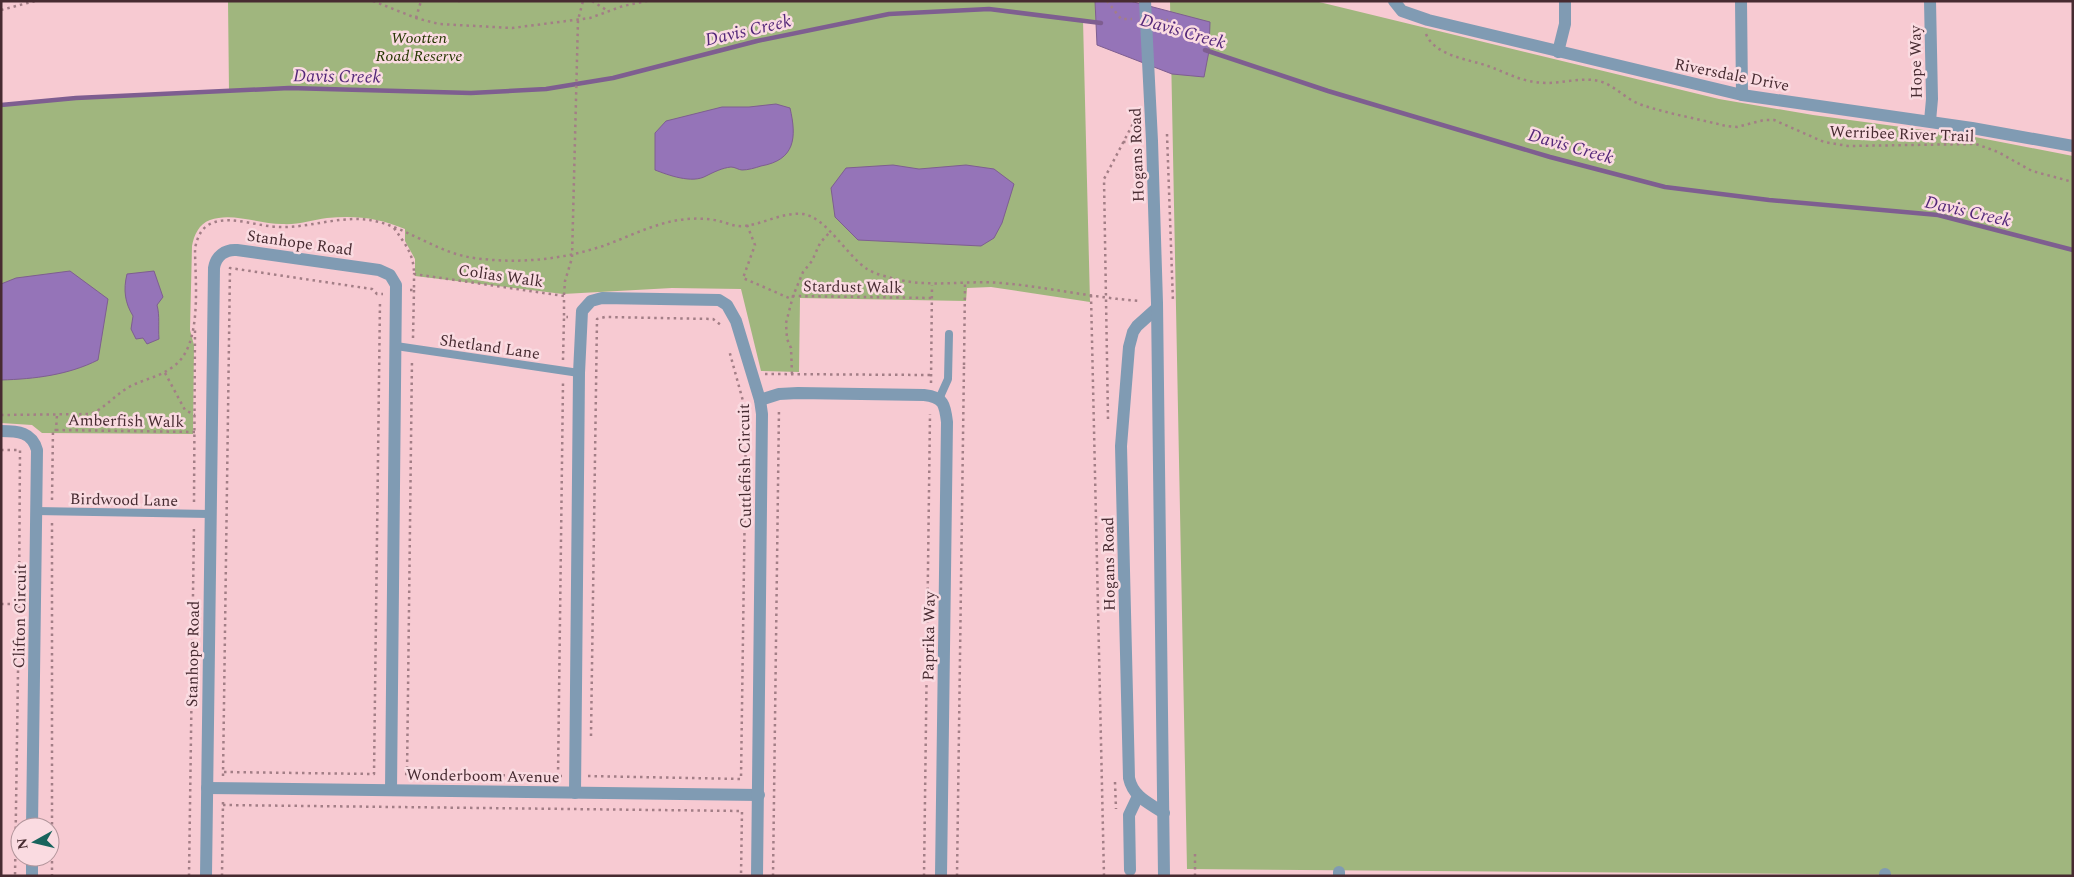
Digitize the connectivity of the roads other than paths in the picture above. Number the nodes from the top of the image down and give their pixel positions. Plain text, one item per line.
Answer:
1 (1145, 1) edge
2 (1394, 1) edge
3 (1565, 1) edge
4 (1741, 1) edge
5 (1930, 1) edge
6 (1558, 52) junction
7 (1742, 95) junction
8 (1930, 121) junction
9 (2073, 146) edge
10 (1157, 308) junction
11 (949, 334) dead end
12 (396, 346) junction
13 (579, 373) junction
14 (935, 397) junction
15 (760, 400) junction
16 (1, 431) edge
17 (36, 511) junction
18 (210, 514) junction
19 (207, 788) junction
20 (391, 790) junction
21 (575, 793) junction
22 (759, 795) junction
23 (1138, 796) junction
24 (1164, 813) junction
25 (32, 817) edge
26 (1130, 870) dead end
27 (206, 876) edge
28 (758, 876) edge
29 (941, 876) edge
30 (1164, 876) edge

1 - 10 street, Hogans Road
2 - 6 street, Riversdale Drive
3 - 6 street
4 - 7 street
5 - 8 street, Hope Way
6 - 7 street, Riversdale Drive
7 - 8 street, Riversdale Drive
8 - 9 street, Riversdale Drive
10 - 23 street, Hogans Road
10 - 24 street, Hogans Road
11 - 14 lane
12 - 13 lane, Shetland Lane
12 - 18 street, Stanhope Road
12 - 20 street
13 - 15 street, Cuttlefish Circuit
13 - 21 street
14 - 15 street
14 - 29 street, Paprika Way
15 - 22 street, Cuttlefish Circuit
16 - 17 street, Clifton Circuit
17 - 18 lane, Birdwood Lane
17 - 25 street, Clifton Circuit
18 - 19 street, Stanhope Road
19 - 20 street, Wonderboom Avenue
19 - 27 street, Stanhope Road
20 - 21 street, Wonderboom Avenue
21 - 22 street, Wonderboom Avenue
22 - 28 street, Cuttlefish Circuit
23 - 24 street
23 - 26 street
24 - 30 street, Hogans Road

